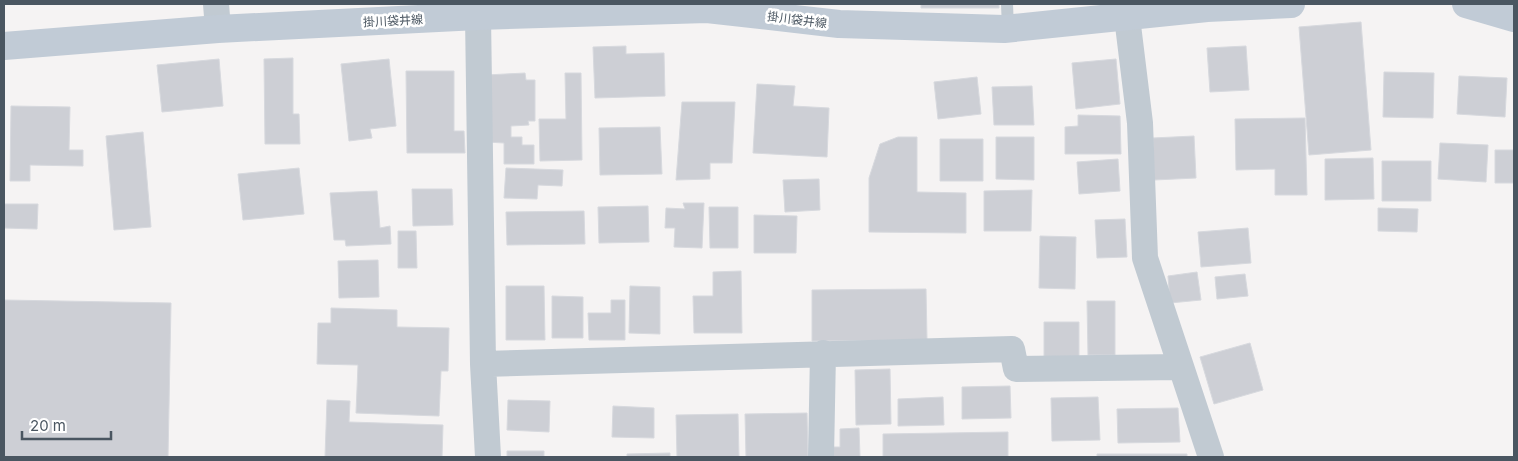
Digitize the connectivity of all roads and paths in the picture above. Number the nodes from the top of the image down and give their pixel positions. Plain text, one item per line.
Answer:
1 (1291, 4) edge
2 (1466, 4) edge
3 (217, 16) edge
4 (478, 16) junction
5 (1008, 16) edge
6 (1127, 17) junction
7 (1514, 18) edge
8 (4, 46) edge
9 (823, 353) junction
10 (483, 364) junction
11 (1181, 367) junction
12 (488, 457) edge
13 (821, 457) edge
14 (1211, 457) edge

1 - 6 main road, 掛川袋井線
2 - 7 main road
3 - 4 main road, 掛川袋井線
3 - 8 main road, 掛川袋井線
4 - 5 main road, 掛川袋井線
4 - 10 street
5 - 6 main road, 掛川袋井線
6 - 11 street
9 - 10 street
9 - 11 street
9 - 13 street
10 - 12 street
11 - 14 street

